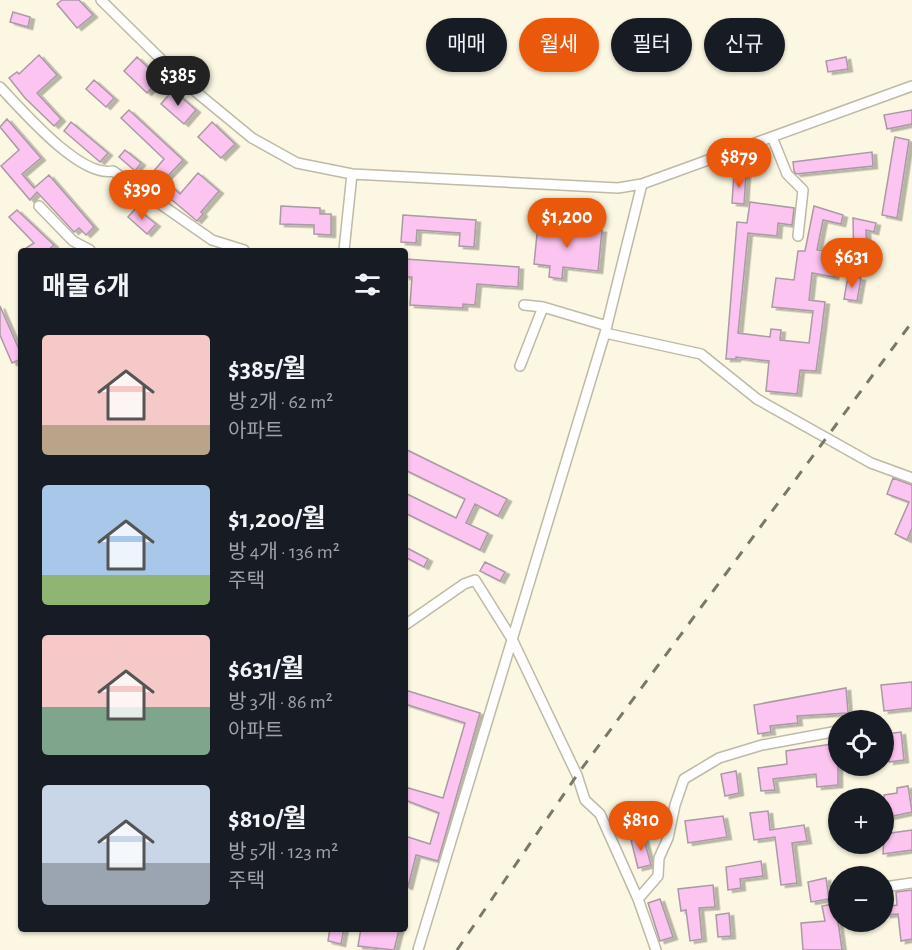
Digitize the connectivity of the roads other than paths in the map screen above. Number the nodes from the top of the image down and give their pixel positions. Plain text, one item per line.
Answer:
1 (100, 0) edge
2 (912, 86) edge
3 (0, 87) edge
4 (772, 137) junction
5 (352, 174) junction
6 (642, 184) junction
7 (39, 206) dead end
8 (798, 236) dead end
9 (86, 248) edge
10 (229, 248) edge
11 (344, 248) edge
12 (524, 305) dead end
13 (543, 307) junction
14 (606, 330) junction
15 (520, 366) dead end
16 (912, 478) edge
17 (408, 623) edge
18 (512, 639) junction
19 (828, 733) edge
20 (912, 883) edge
21 (894, 885) edge
22 (638, 899) junction
23 (418, 950) edge
24 (656, 950) edge

1 - 5 street
2 - 4 street
3 - 10 street
4 - 6 street
4 - 8 street
5 - 6 street
5 - 11 street
6 - 14 street
7 - 9 street
12 - 13 street
13 - 14 street
13 - 15 street
14 - 16 street
14 - 18 street
17 - 18 street
18 - 22 street
18 - 23 street
19 - 22 street
20 - 21 street
22 - 24 street

